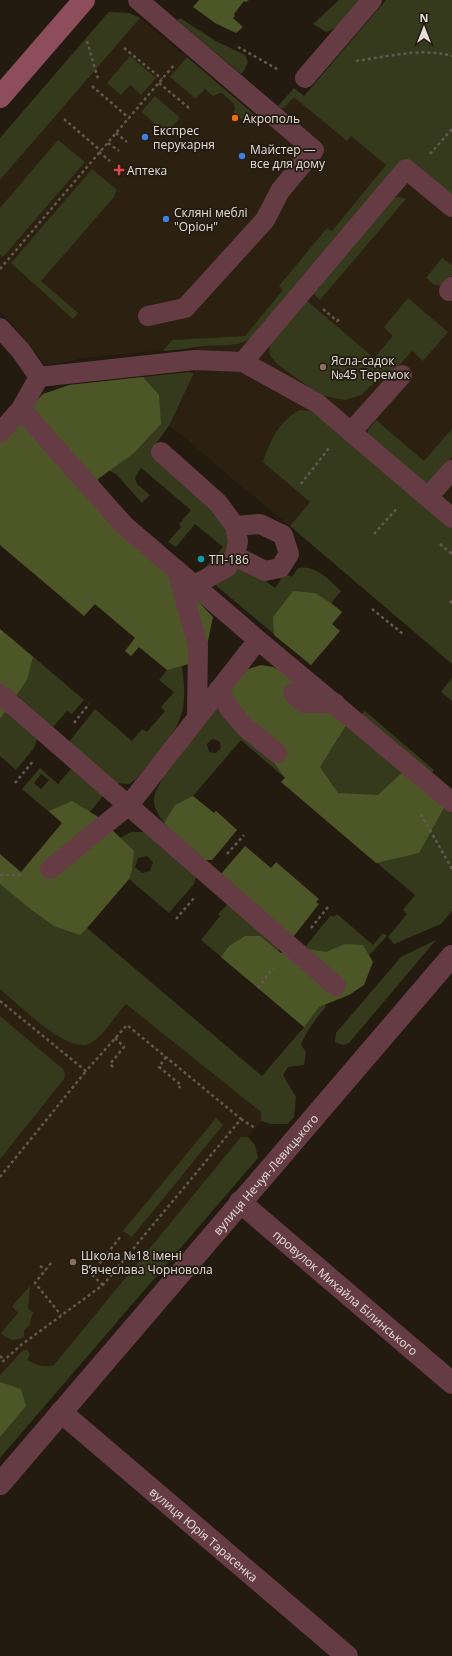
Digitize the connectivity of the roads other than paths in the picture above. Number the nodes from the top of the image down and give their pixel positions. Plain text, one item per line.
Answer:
1 (138, 0) edge
2 (372, 0) edge
3 (80, 4) edge
4 (305, 78) dead end
5 (0, 98) edge
6 (452, 207) edge
7 (148, 316) dead end
8 (0, 328) edge
9 (243, 362) junction
10 (402, 375) dead end
11 (39, 376) junction
12 (21, 410) junction
13 (349, 430) junction
14 (0, 433) edge
15 (161, 452) dead end
16 (452, 470) edge
17 (422, 492) junction
18 (452, 518) edge
19 (235, 526) junction
20 (235, 556) junction
21 (177, 570) junction
22 (195, 585) junction
23 (258, 640) junction
24 (218, 690) junction
25 (293, 693) dead end
26 (0, 694) edge
27 (335, 703) junction
28 (197, 717) junction
29 (276, 753) dead end
30 (452, 802) edge
31 (129, 806) junction
32 (50, 869) dead end
33 (452, 956) edge
34 (336, 986) dead end
35 (240, 1202) junction
36 (452, 1383) edge
37 (62, 1412) junction
38 (0, 1484) edge
39 (347, 1656) edge

1 - 7 lane
2 - 4 lane
3 - 5 main road
6 - 9 lane
8 - 11 lane
9 - 11 lane
9 - 13 lane
10 - 13 lane
11 - 12 lane
12 - 14 lane
12 - 21 lane
13 - 17 lane
15 - 19 lane
16 - 17 lane
17 - 18 lane
19 - 20 lane
19 - 20 lane
20 - 22 lane
21 - 22 lane
21 - 28 lane
22 - 23 lane
23 - 24 lane
23 - 27 lane
24 - 28 lane
24 - 29 lane
25 - 27 lane
26 - 31 lane
27 - 30 lane
28 - 31 lane
31 - 32 lane
31 - 34 lane
33 - 35 street, вулиця Нечуя-Левицького
35 - 36 street, провулок Михайла Білинського
35 - 37 street, вулиця Нечуя-Левицького
37 - 38 street, вулиця Нечуя-Левицького
37 - 39 street, вулиця Юрія Тарасенка

